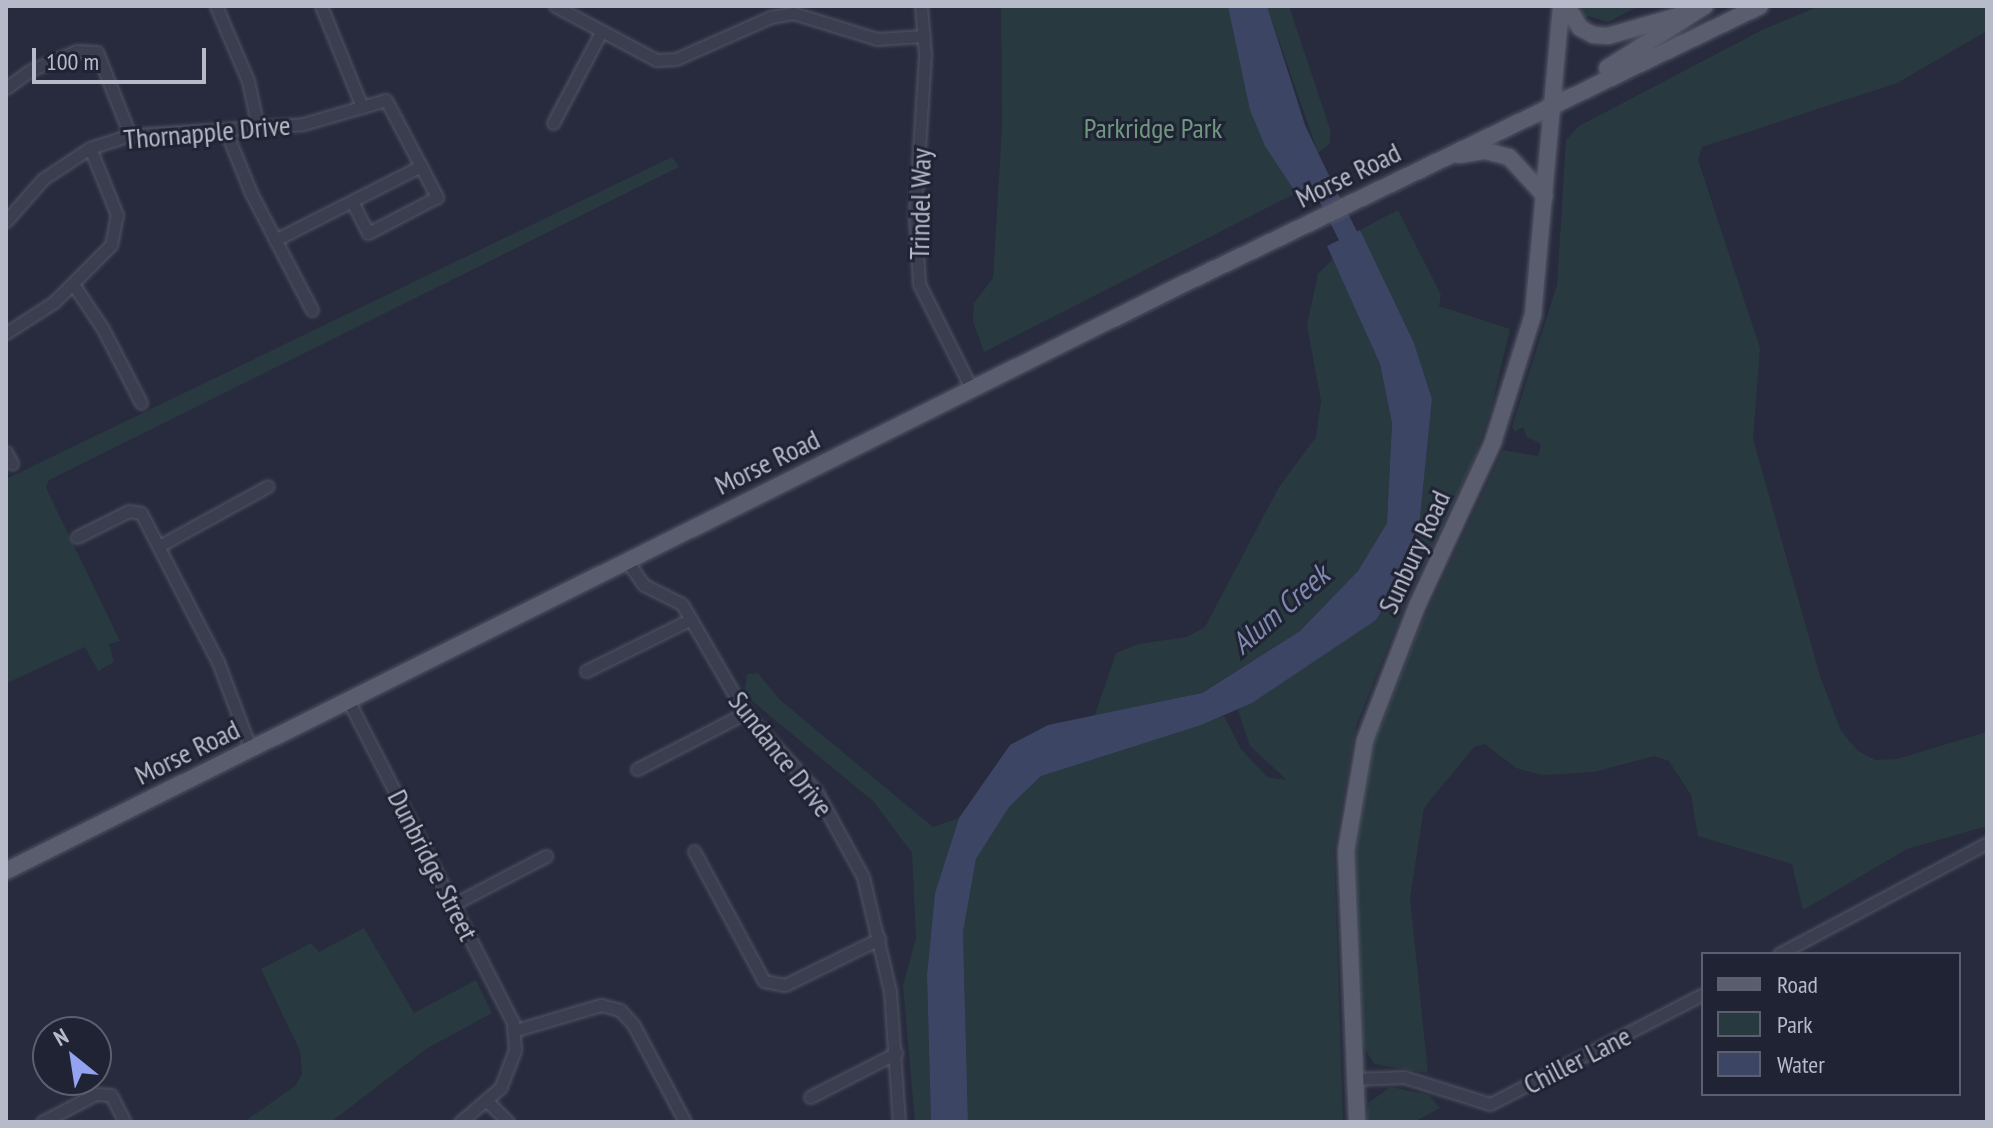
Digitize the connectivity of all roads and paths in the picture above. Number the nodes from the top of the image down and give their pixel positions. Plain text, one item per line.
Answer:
1 (321, 6) edge
2 (555, 6) edge
3 (921, 6) edge
4 (1561, 6) edge
5 (1567, 6) edge
6 (1760, 6) edge
7 (220, 7) edge
8 (1701, 8) edge
9 (600, 34) junction
10 (924, 36) junction
11 (6, 88) edge
12 (1552, 103) junction
13 (362, 107) junction
14 (553, 123) dead end
15 (258, 127) junction
16 (225, 129) junction
17 (130, 135) junction
18 (90, 148) junction
19 (1442, 158) junction
20 (421, 166) junction
21 (1545, 196) junction
22 (352, 202) junction
23 (6, 221) edge
24 (275, 240) junction
25 (73, 284) junction
26 (312, 310) dead end
27 (6, 333) edge
28 (972, 390) junction
29 (141, 403) dead end
30 (6, 452) edge
31 (12, 464) dead end
32 (268, 486) dead end
33 (77, 537) dead end
34 (159, 546) junction
35 (627, 561) junction
36 (691, 619) junction
37 (586, 671) dead end
38 (349, 702) junction
39 (745, 713) junction
40 (251, 750) junction
41 (637, 769) dead end
42 (1987, 843) edge
43 (694, 851) dead end
44 (546, 856) dead end
45 (6, 871) edge
46 (454, 904) junction
47 (879, 939) junction
48 (1783, 952) edge
49 (1701, 995) edge
50 (513, 1031) junction
51 (896, 1053) junction
52 (1354, 1079) junction
53 (810, 1097) dead end
54 (487, 1101) junction
55 (42, 1122) edge
56 (125, 1122) edge
57 (460, 1122) edge
58 (508, 1122) edge
59 (685, 1122) edge
60 (899, 1122) edge
61 (1357, 1122) edge

1 - 13 street
2 - 9 street
3 - 10 street, Trindel Way
4 - 12 main road, Sunbury Road
5 - 8 main road
6 - 12 main road, Morse Road
7 - 15 street
8 - 12 main road, Morse Road
9 - 10 street
9 - 14 street
10 - 28 street, Trindel Way
11 - 17 street
12 - 19 main road, Morse Road
12 - 21 main road, Sunbury Road
13 - 15 street, Thornapple Drive
13 - 20 street, Thornapple Drive
15 - 16 street, Thornapple Drive
16 - 17 street, Thornapple Drive
16 - 24 street
17 - 18 street, Thornapple Drive
18 - 23 street, Thornapple Drive
18 - 25 street
19 - 21 main road
19 - 28 main road, Morse Road
20 - 22 street
20 - 22 street
21 - 52 main road, Sunbury Road
22 - 24 street
24 - 26 street
25 - 27 street
25 - 29 street
28 - 35 main road, Morse Road
30 - 31 street
32 - 34 street
33 - 34 street
34 - 40 street
35 - 36 street, Sundance Drive
35 - 38 main road, Morse Road
36 - 37 street
36 - 39 street, Sundance Drive
38 - 40 main road, Morse Road
38 - 46 street, Dunbridge Street
39 - 41 street
39 - 47 street, Sundance Drive
40 - 45 main road, Morse Road
42 - 48 street
43 - 47 street
44 - 46 street
46 - 50 street, Dunbridge Street
47 - 51 street, Sundance Drive
49 - 52 street, Chiller Lane
50 - 54 street
50 - 59 street
51 - 53 street
51 - 60 street, Sundance Drive
52 - 61 main road, Sunbury Road
54 - 57 street
54 - 58 street
55 - 56 street

